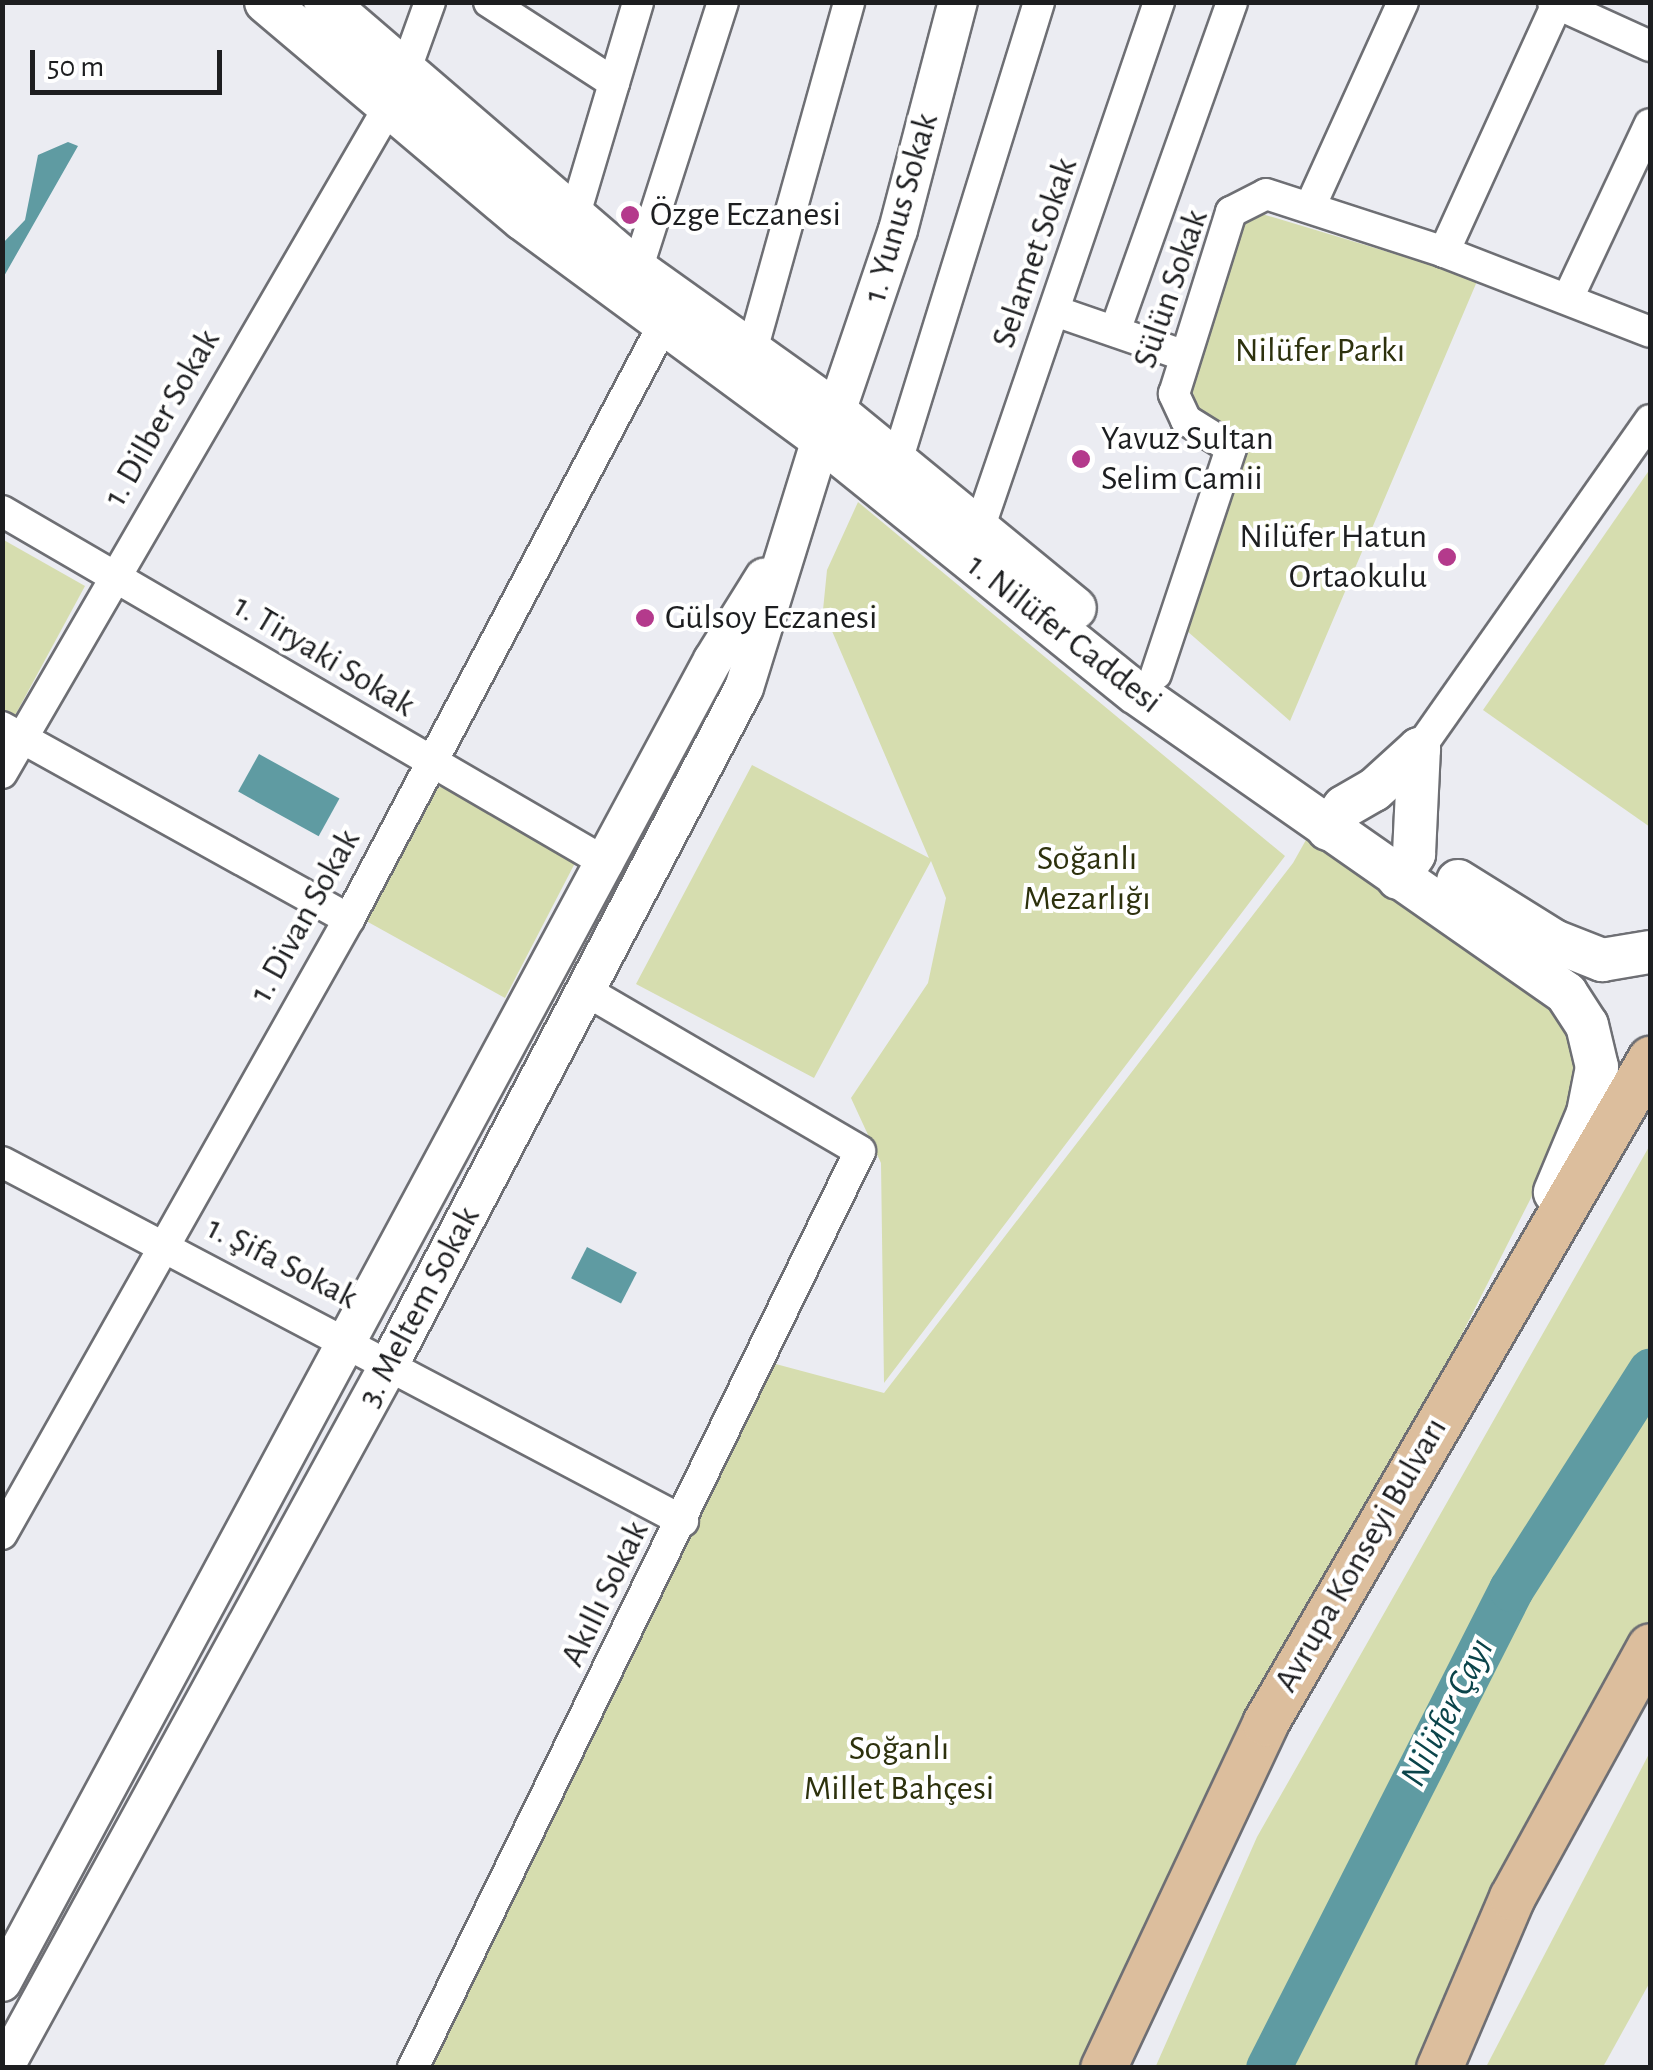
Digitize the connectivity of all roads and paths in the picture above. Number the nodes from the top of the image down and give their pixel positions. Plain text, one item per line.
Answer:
1 (266, 2) edge
2 (326, 2) edge
3 (430, 2) edge
4 (488, 2) edge
5 (638, 2) edge
6 (723, 2) edge
7 (849, 2) edge
8 (958, 2) edge
9 (1039, 2) edge
10 (1159, 2) edge
11 (1232, 2) edge
12 (1404, 2) edge
13 (1556, 3) edge
14 (1650, 46) edge
15 (614, 83) junction
16 (399, 85) junction
17 (1650, 124) edge
18 (1310, 207) junction
19 (574, 214) junction
20 (1444, 252) junction
21 (637, 270) junction
22 (1568, 298) junction
23 (1055, 312) junction
24 (662, 327) junction
25 (1115, 332) junction
26 (1650, 332) edge
27 (750, 354) junction
28 (1183, 355) junction
29 (1650, 420) edge
30 (828, 426) junction
31 (897, 461) junction
32 (2, 511) edge
33 (980, 526) junction
34 (795, 529) junction
35 (114, 574) junction
36 (1156, 674) junction
37 (12, 733) edge
38 (1420, 749) junction
39 (430, 762) junction
40 (2, 773) edge
41 (1336, 818) junction
42 (608, 864) junction
43 (1406, 866) junction
44 (348, 918) junction
45 (1650, 952) edge
46 (588, 992) junction
47 (1650, 1059) edge
48 (2, 1162) edge
49 (164, 1245) junction
50 (347, 1339) junction
51 (1472, 1359) junction
52 (390, 1363) junction
53 (683, 1522) junction
54 (2, 1534) edge
55 (1650, 1646) edge
56 (2, 1982) edge
57 (1133, 2002) junction
58 (4, 2068) edge
59 (413, 2068) edge
60 (1103, 2068) edge
61 (1112, 2068) edge
62 (1440, 2068) edge

1 - 16 main road, 1. Nilüfer Caddesi
2 - 16 main road, 1. Nilüfer Caddesi
3 - 16 street, 1. Dilber Sokak
4 - 15 street
5 - 15 street
6 - 21 street
7 - 27 street
8 - 30 street, 1. Yunus Sokak
9 - 31 street
10 - 23 street, Selamet Sokak
11 - 25 street
12 - 18 street
13 - 14 street
13 - 20 street
15 - 19 street
16 - 19 main road, 1. Nilüfer Caddesi
16 - 24 main road, 1. Nilüfer Caddesi
16 - 35 street, 1. Dilber Sokak
17 - 22 street
18 - 20 street, Sülün Sokak
18 - 28 street, Sülün Sokak
19 - 21 main road, 1. Nilüfer Caddesi
20 - 22 street, Sülün Sokak
21 - 27 main road, 1. Nilüfer Caddesi
22 - 26 street, Sülün Sokak
23 - 25 street
23 - 33 street, Selamet Sokak
24 - 30 main road, 1. Nilüfer Caddesi
24 - 39 street, 1. Divan Sokak
25 - 28 street
27 - 30 main road, 1. Nilüfer Caddesi
28 - 36 street, Sülün Sokak
29 - 38 street
30 - 31 main road, 1. Nilüfer Caddesi
30 - 34 street, 3. Meltem Sokak
30 - 41 main road, 1. Nilüfer Caddesi
31 - 33 main road, 1. Nilüfer Caddesi
32 - 35 street, 1. Tiryaki Sokak
33 - 36 main road, 1. Nilüfer Caddesi
34 - 42 street, 3. Meltem Sokak
34 - 46 street, 3. Meltem Sokak
35 - 37 street, 1. Dilber Sokak
35 - 39 street, 1. Tiryaki Sokak
36 - 41 main road, 1. Nilüfer Caddesi
37 - 40 street, 1. Dilber Sokak
37 - 44 street
38 - 41 main road
38 - 43 main road
39 - 42 street, 1. Tiryaki Sokak
39 - 44 street, 1. Divan Sokak
41 - 43 main road, 1. Nilüfer Caddesi
42 - 50 street, 3. Meltem Sokak
43 - 45 main road, 1. Nilüfer Caddesi
43 - 51 main road, 1. Nilüfer Caddesi
44 - 49 street, 1. Divan Sokak
46 - 52 street, 3. Meltem Sokak
46 - 53 street, Akıllı Sokak
47 - 51 main road, Avrupa Konseyi Bulvarı
48 - 49 street, 1. Şifa Sokak
49 - 50 street, 1. Şifa Sokak
49 - 54 street, 1. Divan Sokak
50 - 52 street, 1. Şifa Sokak
50 - 56 street, 3. Meltem Sokak
51 - 57 main road, Avrupa Konseyi Bulvarı
52 - 53 street, 1. Şifa Sokak
52 - 58 street, 3. Meltem Sokak
53 - 59 street, Akıllı Sokak
55 - 62 main road
57 - 60 main road, Avrupa Konseyi Bulvarı
57 - 61 main road

